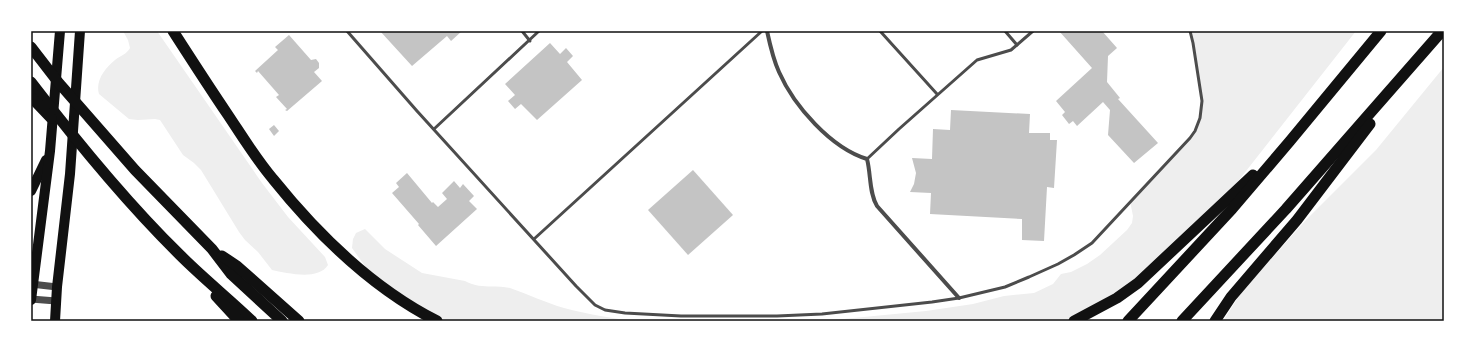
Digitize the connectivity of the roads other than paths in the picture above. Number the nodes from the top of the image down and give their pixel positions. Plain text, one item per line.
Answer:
1 (60, 31) edge
2 (80, 31) edge
3 (173, 31) edge
4 (347, 31) edge
5 (522, 31) edge
6 (539, 31) edge
7 (762, 31) edge
8 (767, 31) edge
9 (880, 31) edge
10 (1005, 31) edge
11 (1033, 31) edge
12 (1190, 31) edge
13 (1381, 31) edge
14 (1442, 31) edge
15 (530, 41) junction
16 (1017, 45) junction
17 (31, 47) edge
18 (1424, 53) junction
19 (31, 82) edge
20 (937, 94) junction
21 (31, 97) edge
22 (434, 129) junction
23 (1290, 141) junction
24 (83, 148) junction
25 (50, 151) junction
26 (867, 159) junction
27 (31, 191) edge
28 (534, 239) junction
29 (212, 249) junction
30 (180, 255) junction
31 (32, 284) edge
32 (57, 287) junction
33 (959, 298) junction
34 (31, 299) edge
35 (56, 301) junction
36 (55, 321) edge
37 (239, 321) edge
38 (252, 321) edge
39 (282, 321) edge
40 (299, 321) edge
41 (437, 321) edge
42 (1074, 321) edge
43 (1128, 321) edge
44 (1182, 321) edge
45 (1215, 321) edge

1 - 25 main road
2 - 32 main road
3 - 41 highway
4 - 22 lane
5 - 15 lane
6 - 15 lane
7 - 28 lane
8 - 26 street
9 - 20 lane
10 - 16 lane
11 - 16 lane
12 - 33 lane
13 - 23 highway
14 - 18 highway
15 - 22 lane
16 - 20 lane
17 - 29 highway
18 - 44 highway
18 - 45 highway
19 - 24 highway
20 - 26 lane
21 - 24 highway
22 - 28 lane
23 - 42 highway
23 - 43 highway
24 - 30 highway
25 - 27 main road
25 - 31 main road
26 - 33 street
28 - 33 lane
29 - 39 highway
29 - 40 highway
30 - 37 highway
30 - 38 highway
31 - 32 street
31 - 34 main road
32 - 35 main road
34 - 35 street
35 - 36 main road

